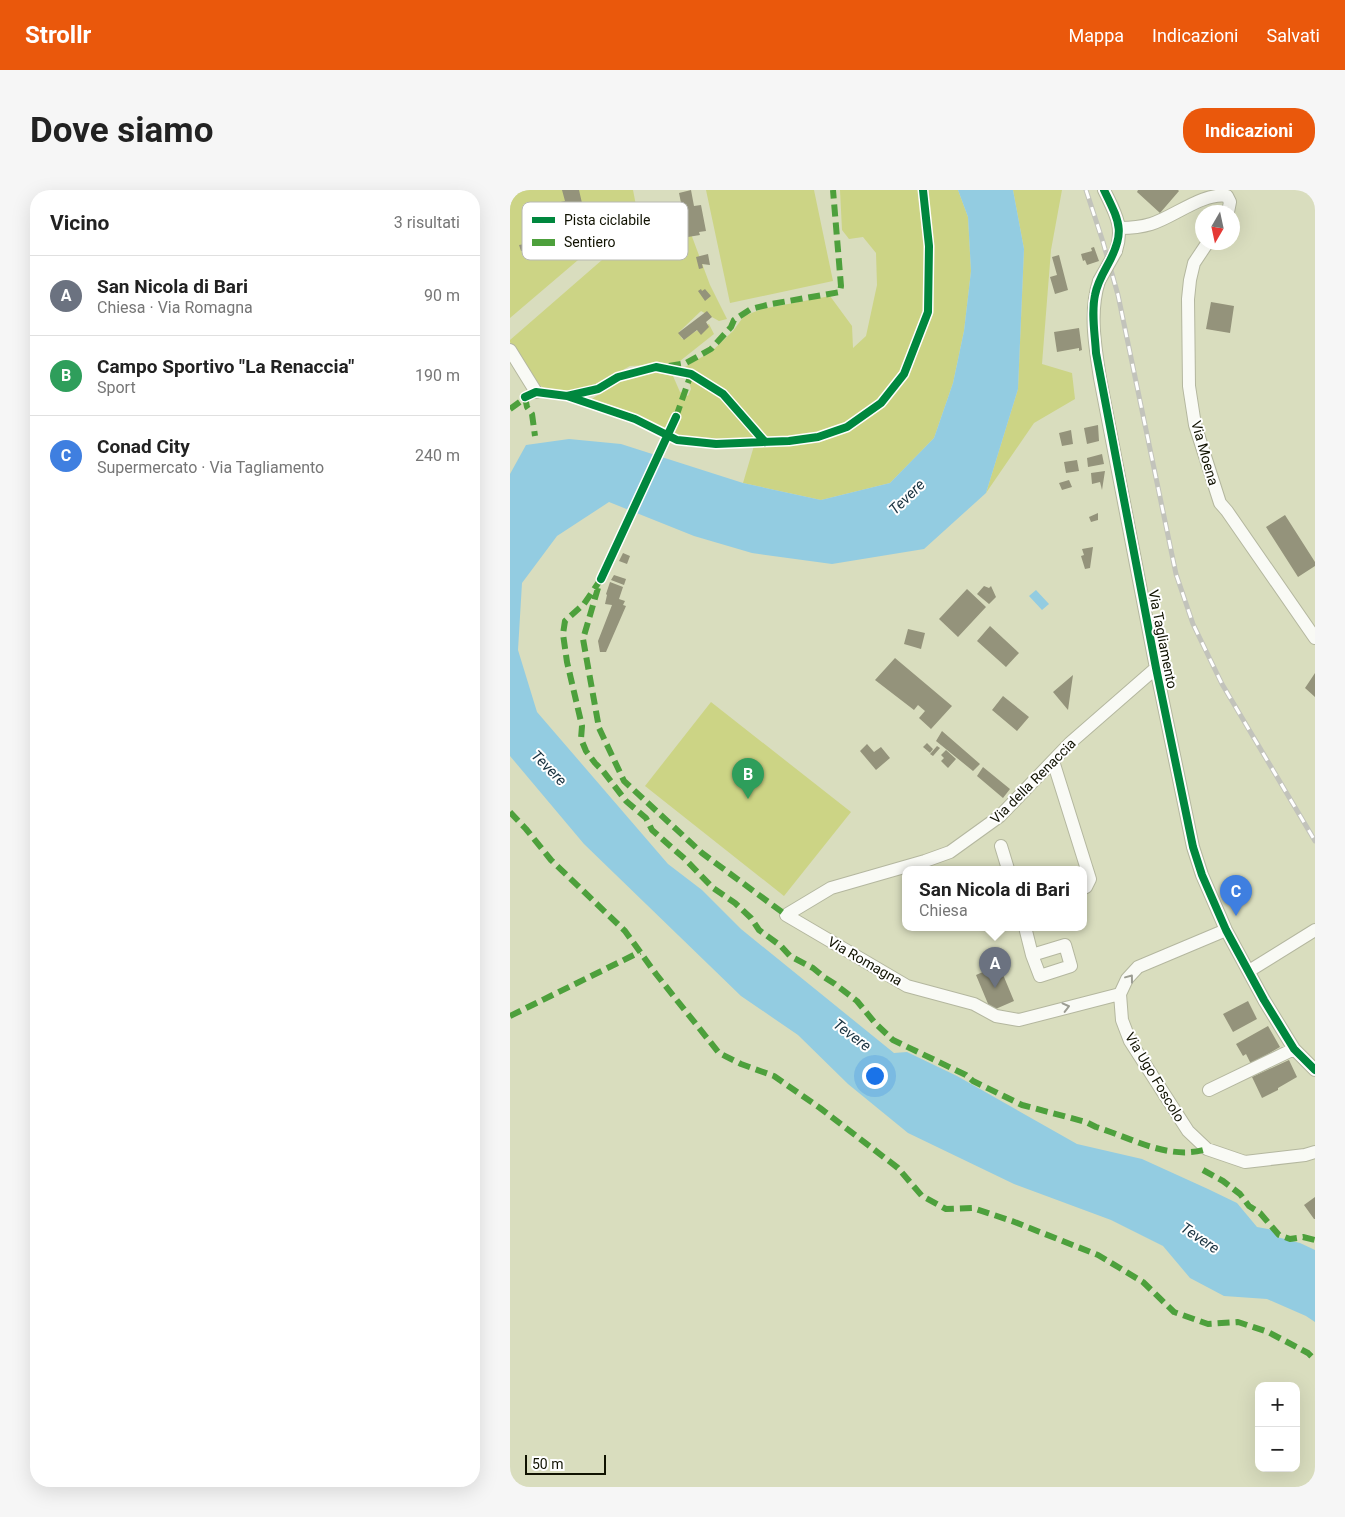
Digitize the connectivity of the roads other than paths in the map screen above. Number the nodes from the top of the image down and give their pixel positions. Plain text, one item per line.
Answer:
1 (1104, 190) edge
2 (1231, 193) edge
3 (1120, 228) junction
4 (1203, 250) edge
5 (510, 350) edge
6 (536, 392) dead end
7 (1315, 638) edge
8 (1156, 668) junction
9 (1053, 761) junction
10 (1001, 846) dead end
11 (908, 866) edge
12 (1007, 866) edge
13 (1086, 866) edge
14 (902, 868) edge
15 (1087, 869) edge
16 (1087, 885) edge
17 (786, 915) joint
18 (1226, 930) junction
19 (1315, 930) edge
20 (1026, 931) edge
21 (1032, 955) dead end
22 (1249, 971) junction
23 (1120, 994) junction
24 (1294, 1048) junction
25 (1315, 1070) edge
26 (1209, 1090) dead end
27 (1315, 1152) edge

1 - 3 street
2 - 3 street
3 - 8 street, Via Tagliamento, bridge
4 - 7 street, Via Moena
5 - 6 street
8 - 9 street, Via della Renaccia
8 - 18 street, Via Tagliamento
9 - 11 street, Via della Renaccia
9 - 13 street
10 - 12 street
14 - 17 street, Via della Renaccia
15 - 16 street
17 -> 23 street, Via Romagna
18 - 22 street, Via Tagliamento
23 -> 18 street
19 - 22 street
20 - 21 street
22 - 24 street, Via Tagliamento
23 - 27 street, Via Ugo Foscolo
24 - 25 street, Via Tagliamento
24 - 26 street

